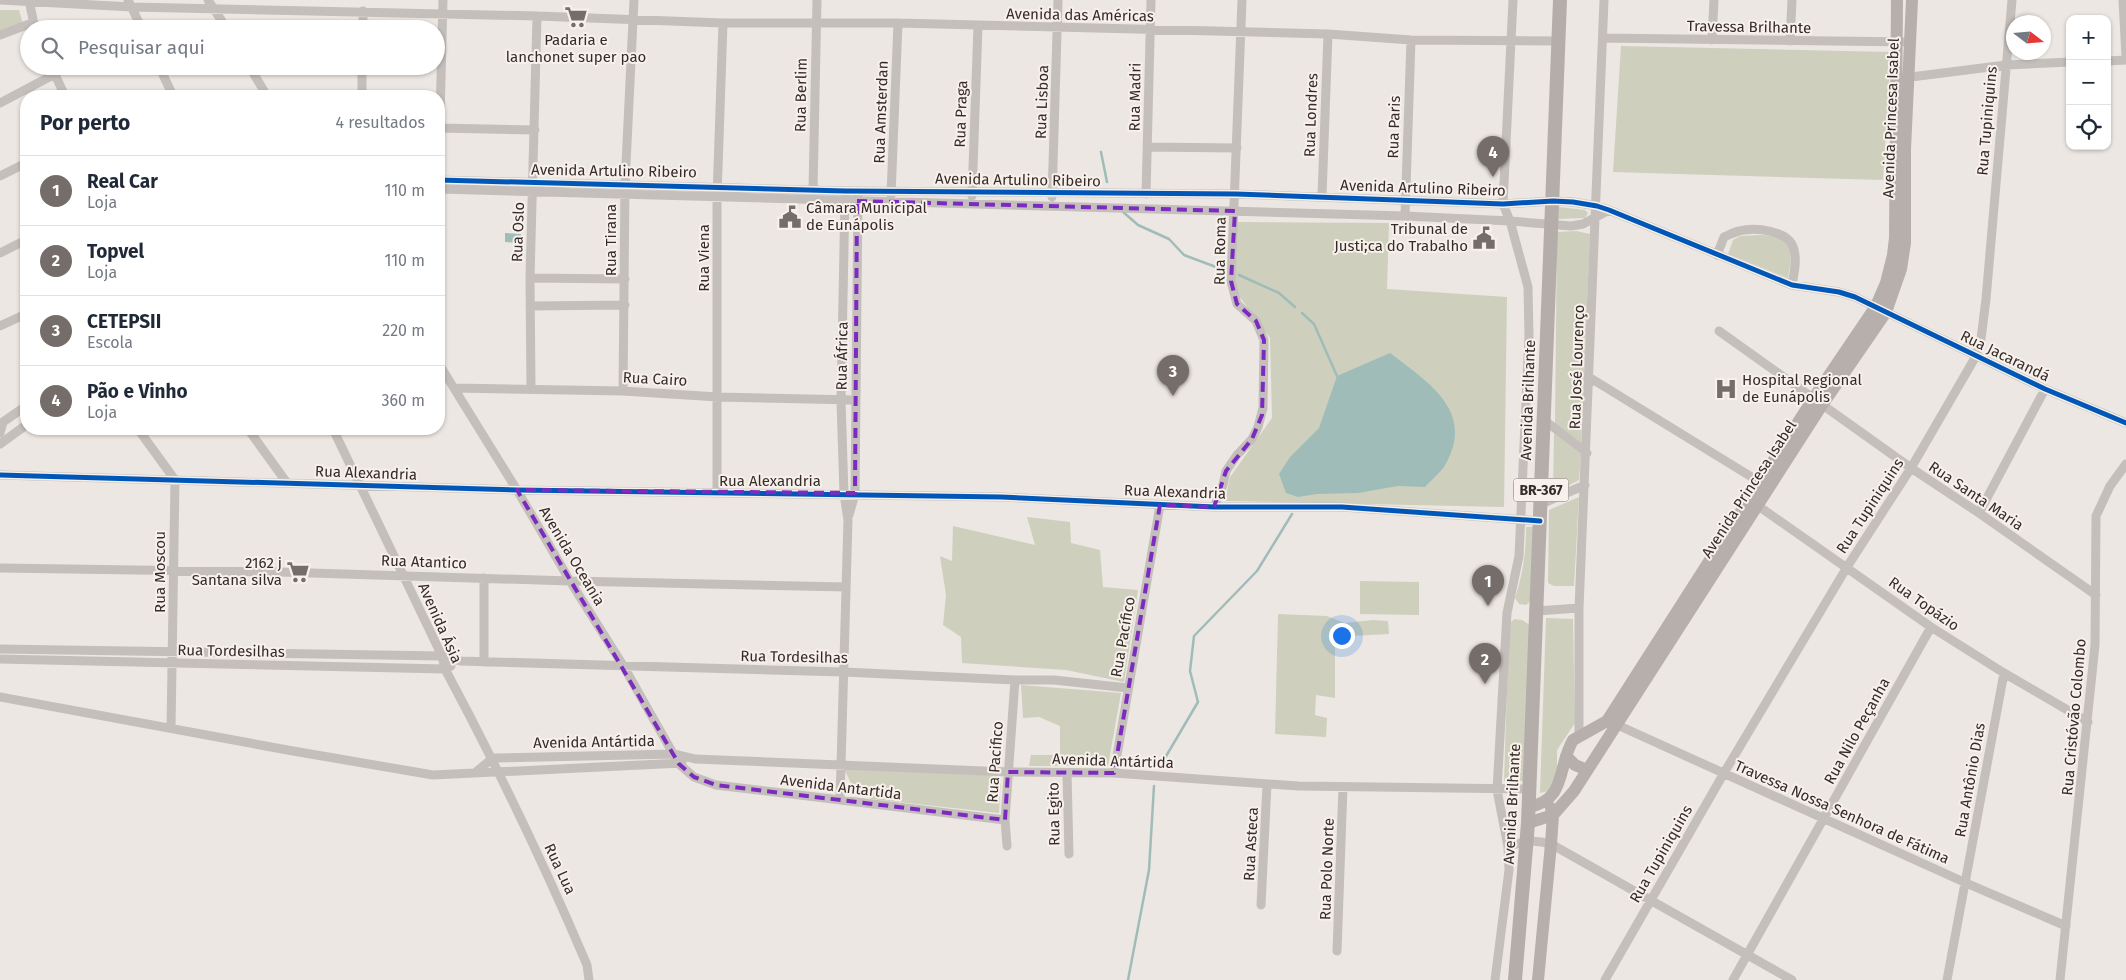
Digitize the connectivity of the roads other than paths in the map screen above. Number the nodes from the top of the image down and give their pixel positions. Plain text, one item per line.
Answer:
1 (0, 0) edge
2 (30, 0) edge
3 (443, 0) edge
4 (634, 0) edge
5 (817, 0) edge
6 (1058, 0) edge
7 (1151, 0) edge
8 (1242, 0) edge
9 (1512, 0) edge
10 (1560, 0) edge
11 (1604, 0) edge
12 (1714, 0) edge
13 (1792, 0) edge
14 (1897, 0) edge
15 (1912, 0) edge
16 (2012, 0) edge
17 (2123, 0) edge
18 (130, 3) edge
19 (211, 4) edge
20 (363, 11) junction
21 (442, 14) junction
22 (537, 16) junction
23 (633, 19) junction
24 (33, 20) edge
25 (138, 20) edge
26 (221, 20) edge
27 (363, 20) edge
28 (442, 20) edge
29 (723, 23) junction
30 (898, 23) junction
31 (816, 24) junction
32 (978, 26) junction
33 (1058, 28) junction
34 (20, 30) edge
35 (1150, 31) junction
36 (1241, 32) junction
37 (1328, 34) junction
38 (0, 35) edge
39 (1603, 38) junction
40 (1411, 40) junction
41 (1510, 40) junction
42 (1712, 40) junction
43 (1559, 41) junction
44 (1790, 41) junction
45 (1896, 42) junction
46 (1909, 42) junction
47 (2126, 58) edge
48 (2111, 60) edge
49 (2066, 62) edge
50 (2006, 65) junction
51 (45, 75) edge
52 (55, 75) edge
53 (163, 75) edge
54 (255, 75) edge
55 (362, 75) edge
56 (440, 75) edge
57 (1902, 78) junction
58 (21, 90) edge
59 (62, 90) edge
60 (170, 90) edge
61 (264, 90) edge
62 (362, 90) edge
63 (440, 90) edge
64 (20, 91) edge
65 (0, 103) edge
66 (445, 128) edge
67 (534, 130) junction
68 (1147, 146) junction
69 (1237, 148) junction
70 (20, 166) edge
71 (0, 176) edge
72 (445, 180) edge
73 (533, 182) junction
74 (625, 184) junction
75 (718, 187) junction
76 (445, 189) edge
77 (813, 190) junction
78 (845, 191) junction
79 (858, 191) junction
80 (892, 191) junction
81 (972, 191) junction
82 (533, 192) junction
83 (1052, 192) junction
84 (625, 194) junction
85 (1146, 194) junction
86 (1236, 194) junction
87 (1322, 196) junction
88 (717, 197) junction
89 (1406, 200) junction
90 (846, 201) junction
91 (857, 201) junction
92 (1553, 201) junction
93 (891, 202) junction
94 (972, 203) junction
95 (1504, 204) junction
96 (1052, 205) junction
97 (1597, 206) junction
98 (1609, 210) junction
99 (1234, 211) junction
100 (1405, 216) junction
101 (1597, 218) junction
102 (1510, 221) junction
103 (1552, 225) junction
104 (20, 243) edge
105 (0, 253) edge
106 (1717, 255) junction
107 (530, 278) junction
108 (625, 279) junction
109 (1792, 285) junction
110 (625, 305) junction
111 (530, 306) junction
112 (1881, 309) junction
113 (0, 316) edge
114 (20, 317) edge
115 (2, 325) edge
116 (1719, 331) dead end
117 (1976, 356) junction
118 (445, 374) edge
119 (1590, 383) junction
120 (454, 388) junction
121 (531, 388) junction
122 (2045, 389) junction
123 (624, 391) junction
124 (718, 397) junction
125 (855, 400) junction
126 (841, 401) junction
127 (1818, 402) junction
128 (20, 410) edge
129 (1544, 420) junction
130 (2126, 423) edge
131 (20, 429) edge
132 (0, 433) edge
133 (142, 435) edge
134 (252, 435) edge
135 (337, 435) edge
136 (0, 444) edge
137 (1587, 453) junction
138 (2126, 464) edge
139 (1911, 468) junction
140 (0, 475) edge
141 (175, 480) junction
142 (287, 482) junction
143 (360, 485) junction
144 (1585, 485) junction
145 (1765, 485) junction
146 (517, 490) junction
147 (717, 494) junction
148 (844, 494) junction
149 (855, 494) junction
150 (1754, 503) junction
151 (1541, 504) junction
152 (1160, 505) junction
153 (1214, 507) junction
154 (1979, 513) junction
155 (1521, 519) junction
156 (848, 520) junction
157 (1540, 521) junction
158 (1847, 567) junction
159 (0, 568) edge
160 (173, 569) junction
161 (404, 576) junction
162 (484, 578) junction
163 (570, 581) junction
164 (846, 587) junction
165 (2096, 595) junction
166 (1579, 608) junction
167 (1537, 611) junction
168 (1931, 627) junction
169 (0, 649) edge
170 (173, 651) junction
171 (442, 656) junction
172 (0, 659) edge
173 (460, 661) junction
174 (484, 662) junction
175 (173, 664) junction
176 (624, 667) junction
177 (445, 669) junction
178 (844, 672) junction
179 (2004, 673) junction
180 (1015, 680) junction
181 (1128, 688) junction
182 (0, 697) edge
183 (2088, 722) junction
184 (1611, 723) junction
185 (171, 728) junction
186 (1581, 735) junction
187 (1600, 749) junction
188 (674, 754) junction
189 (1566, 756) junction
190 (493, 758) junction
191 (695, 759) junction
192 (679, 764) junction
193 (840, 764) junction
194 (1587, 770) junction
195 (476, 772) junction
196 (1008, 772) junction
197 (1067, 772) junction
198 (498, 773) junction
199 (1114, 773) junction
200 (1724, 773) junction
201 (1268, 784) junction
202 (1343, 787) junction
203 (1529, 789) junction
204 (1497, 790) junction
205 (1549, 799) junction
206 (840, 800) junction
207 (1528, 807) junction
208 (1553, 815) junction
209 (1823, 819) junction
210 (1005, 820) junction
211 (1528, 823) junction
212 (1527, 840) junction
213 (1551, 844) junction
214 (1007, 846) dead end
215 (1508, 847) junction
216 (1068, 854) dead end
217 (1966, 884) junction
218 (1650, 899) junction
219 (1261, 905) dead end
220 (2066, 926) junction
221 (1337, 951) dead end
222 (1747, 955) junction
223 (589, 980) edge
224 (1495, 980) edge
225 (1515, 980) edge
226 (1538, 980) edge
227 (1605, 980) edge
228 (1733, 980) edge
229 (1792, 980) edge
230 (1947, 980) edge
231 (2060, 980) edge

1 - 2 street, Avenida das Américas
2 - 18 street, Avenida das Américas
2 - 24 street
3 - 21 street
4 - 23 street, Rua Tirana
5 - 31 street, Rua Berlim
6 - 33 street, Rua Lisboa
7 - 35 street, Rua Madri
8 - 36 street, Rua Roma
9 - 41 street
10 - 43 main road, Avenida Brilhante / BR-367
11 - 39 street, Rua José Lourenço
12 - 42 street
13 - 44 street
14 - 45 main road, Avenida Princesa Isabel
15 - 46 main road, Avenida Princesa Isabel
16 - 50 street, Rua Tupiniquins
17 - 47 street
18 - 19 street, Avenida das Américas
18 - 25 street
19 - 20 street, Avenida das Américas
19 - 26 street
20 - 21 street, Avenida das Américas
20 - 27 street
21 - 22 street, Avenida das Américas
21 - 28 street
22 - 23 street, Avenida das Américas
22 - 67 street, Rua Oslo
23 - 29 street, Avenida das Américas
23 - 74 street, Rua Tirana
29 - 31 street, Avenida das Américas
29 - 75 street, Rua Viena
30 - 31 street, Avenida das Américas
30 - 32 street, Avenida das Américas
30 - 80 street, Rua Amsterdan
31 - 77 street, Rua Berlim
32 - 33 street, Avenida das Américas
32 - 81 street, Rua Praga
33 - 35 street, Avenida das Américas
33 - 83 street, Rua Lisboa
34 - 38 street
35 - 36 street, Avenida das Américas
35 - 68 street, Rua Madri
36 - 37 street, Avenida das Américas
36 - 69 street, Rua Roma
37 - 40 street, Avenida das Américas
37 - 87 street, Rua Londres
39 - 42 street, Travessa Brilhante
39 - 97 street, Rua José Lourenço
40 - 41 street, Avenida das Américas
40 - 89 street, Rua Paris
41 - 43 street, Avenida das Américas
41 - 95 street
42 - 44 street, Travessa Brilhante
43 - 92 main road, Avenida Brilhante / BR-367
44 - 45 street, Travessa Brilhante
45 - 46 street, Travessa Brilhante
45 - 57 main road, Avenida Princesa Isabel
46 - 57 main road, Avenida Princesa Isabel
47 - 48 street
49 - 50 street
50 - 57 street
50 - 117 street, Rua Tupiniquins
51 - 58 street
52 - 59 street
53 - 60 street
54 - 61 street
55 - 62 street
56 - 63 street
57 - 112 main road, Avenida Princesa Isabel
64 - 65 street
66 - 67 street
67 - 73 street, Rua Oslo
68 - 69 street
68 - 85 street, Rua Madri
69 - 86 street, Rua Roma
70 - 71 street
72 - 73 street, Avenida Artulino Ribeiro
73 - 74 street, Avenida Artulino Ribeiro
73 - 82 street, Rua Oslo
74 - 75 street, Avenida Artulino Ribeiro
74 - 84 street, Rua Tirana
75 - 77 street, Avenida Artulino Ribeiro
75 - 88 street, Rua Viena
76 - 82 street, Avenida Artulino Ribeiro
77 - 78 street, Avenida Artulino Ribeiro
78 - 79 street, Avenida Artulino Ribeiro
78 - 90 street, Rua África
79 - 80 street, Avenida Artulino Ribeiro
79 - 91 street, Rua África
80 - 81 street, Avenida Artulino Ribeiro
80 - 93 street, Rua Amsterdan
81 - 83 street, Avenida Artulino Ribeiro
81 - 94 street, Rua Praga
82 - 84 street, Avenida Artulino Ribeiro
82 - 107 street, Rua Oslo
83 - 85 street, Avenida Artulino Ribeiro
83 - 96 street, Rua Lisboa
84 - 88 street, Avenida Artulino Ribeiro
84 - 108 street, Rua Tirana
85 - 86 street, Avenida Artulino Ribeiro
86 - 87 street, Avenida Artulino Ribeiro
86 - 99 street, Rua Roma
87 - 89 street, Avenida Artulino Ribeiro
88 - 90 street, Avenida Artulino Ribeiro
88 - 124 street, Rua Viena
89 - 95 street, Avenida Artulino Ribeiro
89 - 100 street, Rua Paris
90 - 91 street, Avenida Artulino Ribeiro
90 - 126 street, Rua África
91 - 93 street, Avenida Artulino Ribeiro
91 - 125 street, Rua África
92 - 95 street, Avenida Artulino Ribeiro
92 - 97 street, Avenida Artulino Ribeiro
92 - 103 main road, Avenida Brilhante / BR-367
93 - 94 street, Avenida Artulino Ribeiro
94 - 96 street, Avenida Artulino Ribeiro
95 - 102 street
96 - 99 street, Avenida Artulino Ribeiro
97 - 98 street, Avenida Artulino Ribeiro
97 - 101 street, Rua José Lourenço
98 - 101 street, Avenida Artulino Ribeiro
98 - 106 street, Avenida Artulino Ribeiro
99 - 100 street, Avenida Artulino Ribeiro
99 - 153 street, Rua Roma
100 - 102 street, Avenida Artulino Ribeiro
101 - 103 street, Avenida Artulino Ribeiro
101 - 119 street, Rua José Lourenço
102 - 103 street, Avenida Artulino Ribeiro
102 - 155 street
103 - 129 main road, Avenida Brilhante / BR-367
104 - 105 street
106 - 109 street, Rua Jacarandá
106 - 109 street
107 - 108 street
107 - 111 street, Rua Oslo
108 - 110 street, Rua Tirana
109 - 112 street, Rua Jacarandá
110 - 111 street
110 - 123 street, Rua Tirana
111 - 121 street, Rua Oslo
112 - 117 street, Rua Jacarandá
112 - 127 main road, Avenida Princesa Isabel
113 - 115 street
114 - 115 street
116 - 127 street, Rua Santa Maria
117 - 122 street, Rua Jacarandá
117 - 139 street, Rua Tupiniquins
118 - 120 street, Avenida Oceania
119 - 137 street, Rua José Lourenço
119 - 145 street
120 - 121 street, Rua Cairo
120 - 146 street, Avenida Oceania
121 - 123 street, Rua Cairo
122 - 130 street, Rua Jacarandá
122 - 154 street
123 - 124 street, Rua Cairo
124 - 126 street, Rua Cairo
124 - 147 street, Rua Viena
125 - 126 street, Rua Cairo
125 - 149 street, Rua África
126 - 148 street, Rua África
127 - 139 street, Rua Santa Maria
127 - 145 main road, Avenida Princesa Isabel
128 - 132 street
129 - 137 street
129 - 151 main road, Avenida Brilhante / BR-367
131 - 136 street
133 - 141 street
134 - 142 street
135 - 143 street, Avenida Ásia
137 - 144 street, Rua José Lourenço
138 - 165 street, Rua Cristóvão Colombo
139 - 154 street, Rua Santa Maria
139 - 158 street, Rua Tupiniquins
140 - 141 street, Rua Alexandria
141 - 142 street, Rua Alexandria
141 - 160 street, Rua Moscou
142 - 143 street, Rua Alexandria
143 - 146 street, Rua Alexandria
143 - 161 street, Avenida Ásia
144 - 151 street
144 - 166 street, Rua José Lourenço
145 - 150 main road, Avenida Princesa Isabel
146 - 147 street, Rua Alexandria
146 - 163 street, Avenida Oceania
147 - 148 street, Rua Alexandria
148 - 149 street, Rua Alexandria
148 - 156 street, Rua África
149 - 152 street, Rua Alexandria
149 - 156 street, Rua África
150 - 158 street, Rua Topázio
150 - 184 main road, Avenida Princesa Isabel
151 - 157 main road, Avenida Brilhante / BR-367
152 - 153 street, Rua Alexandria
152 - 181 street, Rua Pacífico
153 - 155 street, Rua Alexandria
154 - 165 street, Rua Santa Maria
155 - 157 street, Rua Alexandria
155 - 204 street
156 - 164 street, Rua África
157 - 167 main road, Avenida Brilhante / BR-367
158 - 168 street, Rua Topázio
158 - 200 street, Rua Tupiniquins
159 - 160 street, Rua Atantico
160 - 161 street, Rua Atantico
160 - 170 street, Rua Moscou
161 - 162 street, Rua Atantico
161 - 171 street, Avenida Ásia
162 - 163 street, Rua Atantico
162 - 174 street
163 - 164 street, Rua Atantico
163 - 176 street, Avenida Oceania
164 - 178 street, Rua África
165 - 183 street, Rua Cristóvão Colombo
166 - 167 street
166 - 186 street, Rua José Lourenço
167 - 203 main road, Avenida Brilhante / BR-367
168 - 179 street, Rua Topázio
168 - 209 street, Rua Nilo Peçanha
169 - 170 street, Rua Tordesilhas
170 - 171 street, Rua Tordesilhas
170 - 175 street, Rua Moscou
171 - 173 street, Rua Tordesilhas
171 - 177 street, Avenida Ásia
172 - 175 street, Rua Tordesilhas
173 - 174 street, Rua Tordesilhas
173 - 177 street, Rua Tordesilhas
174 - 176 street, Rua Tordesilhas
175 - 177 street, Rua Tordesilhas
175 - 185 street, Rua Moscou
176 - 178 street, Rua Tordesilhas
176 - 188 street, Avenida Oceania
177 - 190 street, Avenida Ásia
178 - 180 street, Rua Tordesilhas
178 - 193 street, Rua África
179 - 183 street, Rua Topázio
179 - 217 street, Rua Antônio Dias
180 - 181 street, Rua Tordesilhas
180 - 196 street, Rua Pacifico
181 - 199 street, Rua Pacífico
182 - 185 street, Avenida Antártida
183 - 220 street, Rua Cristóvão Colombo
184 - 186 main road, Avenida Princesa Isabel
184 - 187 main road, Avenida Princesa Isabel
184 - 200 street, Travessa Nossa Senhora de Fátima
185 - 195 street, Avenida Antártida
186 - 187 main road
186 - 189 main road
187 - 194 main road
188 - 190 street, Avenida Antártida
188 - 191 street, Avenida Antártida
188 - 192 street, Avenida Oceania
189 - 194 main road
189 - 205 main road
190 - 195 street
190 - 198 street, Avenida Ásia
191 - 192 street, Avenida Antártida
191 - 193 street, Avenida Antártida
192 - 198 street, Avenida Antártida
192 - 206 street, Avenida Antartida
193 - 196 street, Avenida Antártida
193 - 206 street, Rua África
194 - 208 main road
195 - 198 street, Avenida Antártida
196 - 197 street, Avenida Antártida
196 - 210 street, Rua Pacifico
197 - 199 street, Avenida Antártida
197 - 216 street, Rua Egito
198 - 223 street, Rua Lua
199 - 201 street, Avenida Antártida
200 - 209 street, Travessa Nossa Senhora de Fátima
200 - 218 street, Rua Tupiniquins
201 - 202 street, Avenida Antártida
201 - 219 street, Rua Asteca
202 - 204 street, Avenida Antártida
202 - 221 street, Rua Polo Norte
203 - 204 street, Avenida Antártida
203 - 207 main road, Avenida Brilhante / BR-367
204 - 215 street
205 - 207 main road
205 - 208 main road
206 - 210 street, Avenida Antartida
207 - 211 main road, Avenida Brilhante / BR-367
208 - 211 main road
208 - 213 main road
209 - 217 street, Travessa Nossa Senhora de Fátima
209 - 222 street, Rua Nilo Peçanha
210 - 214 street, Rua Pacifico
211 - 212 main road, Avenida Brilhante / BR-367
212 - 213 street
212 - 215 street
212 - 225 main road, Avenida Brilhante / BR-367
213 - 218 street
213 - 226 main road
215 - 224 street
217 - 220 street, Travessa Nossa Senhora de Fátima
217 - 230 street, Rua Antônio Dias
218 - 222 street
218 - 227 street, Rua Tupiniquins
220 - 231 street, Rua Cristóvão Colombo
222 - 228 street, Rua Nilo Peçanha
222 - 229 street

